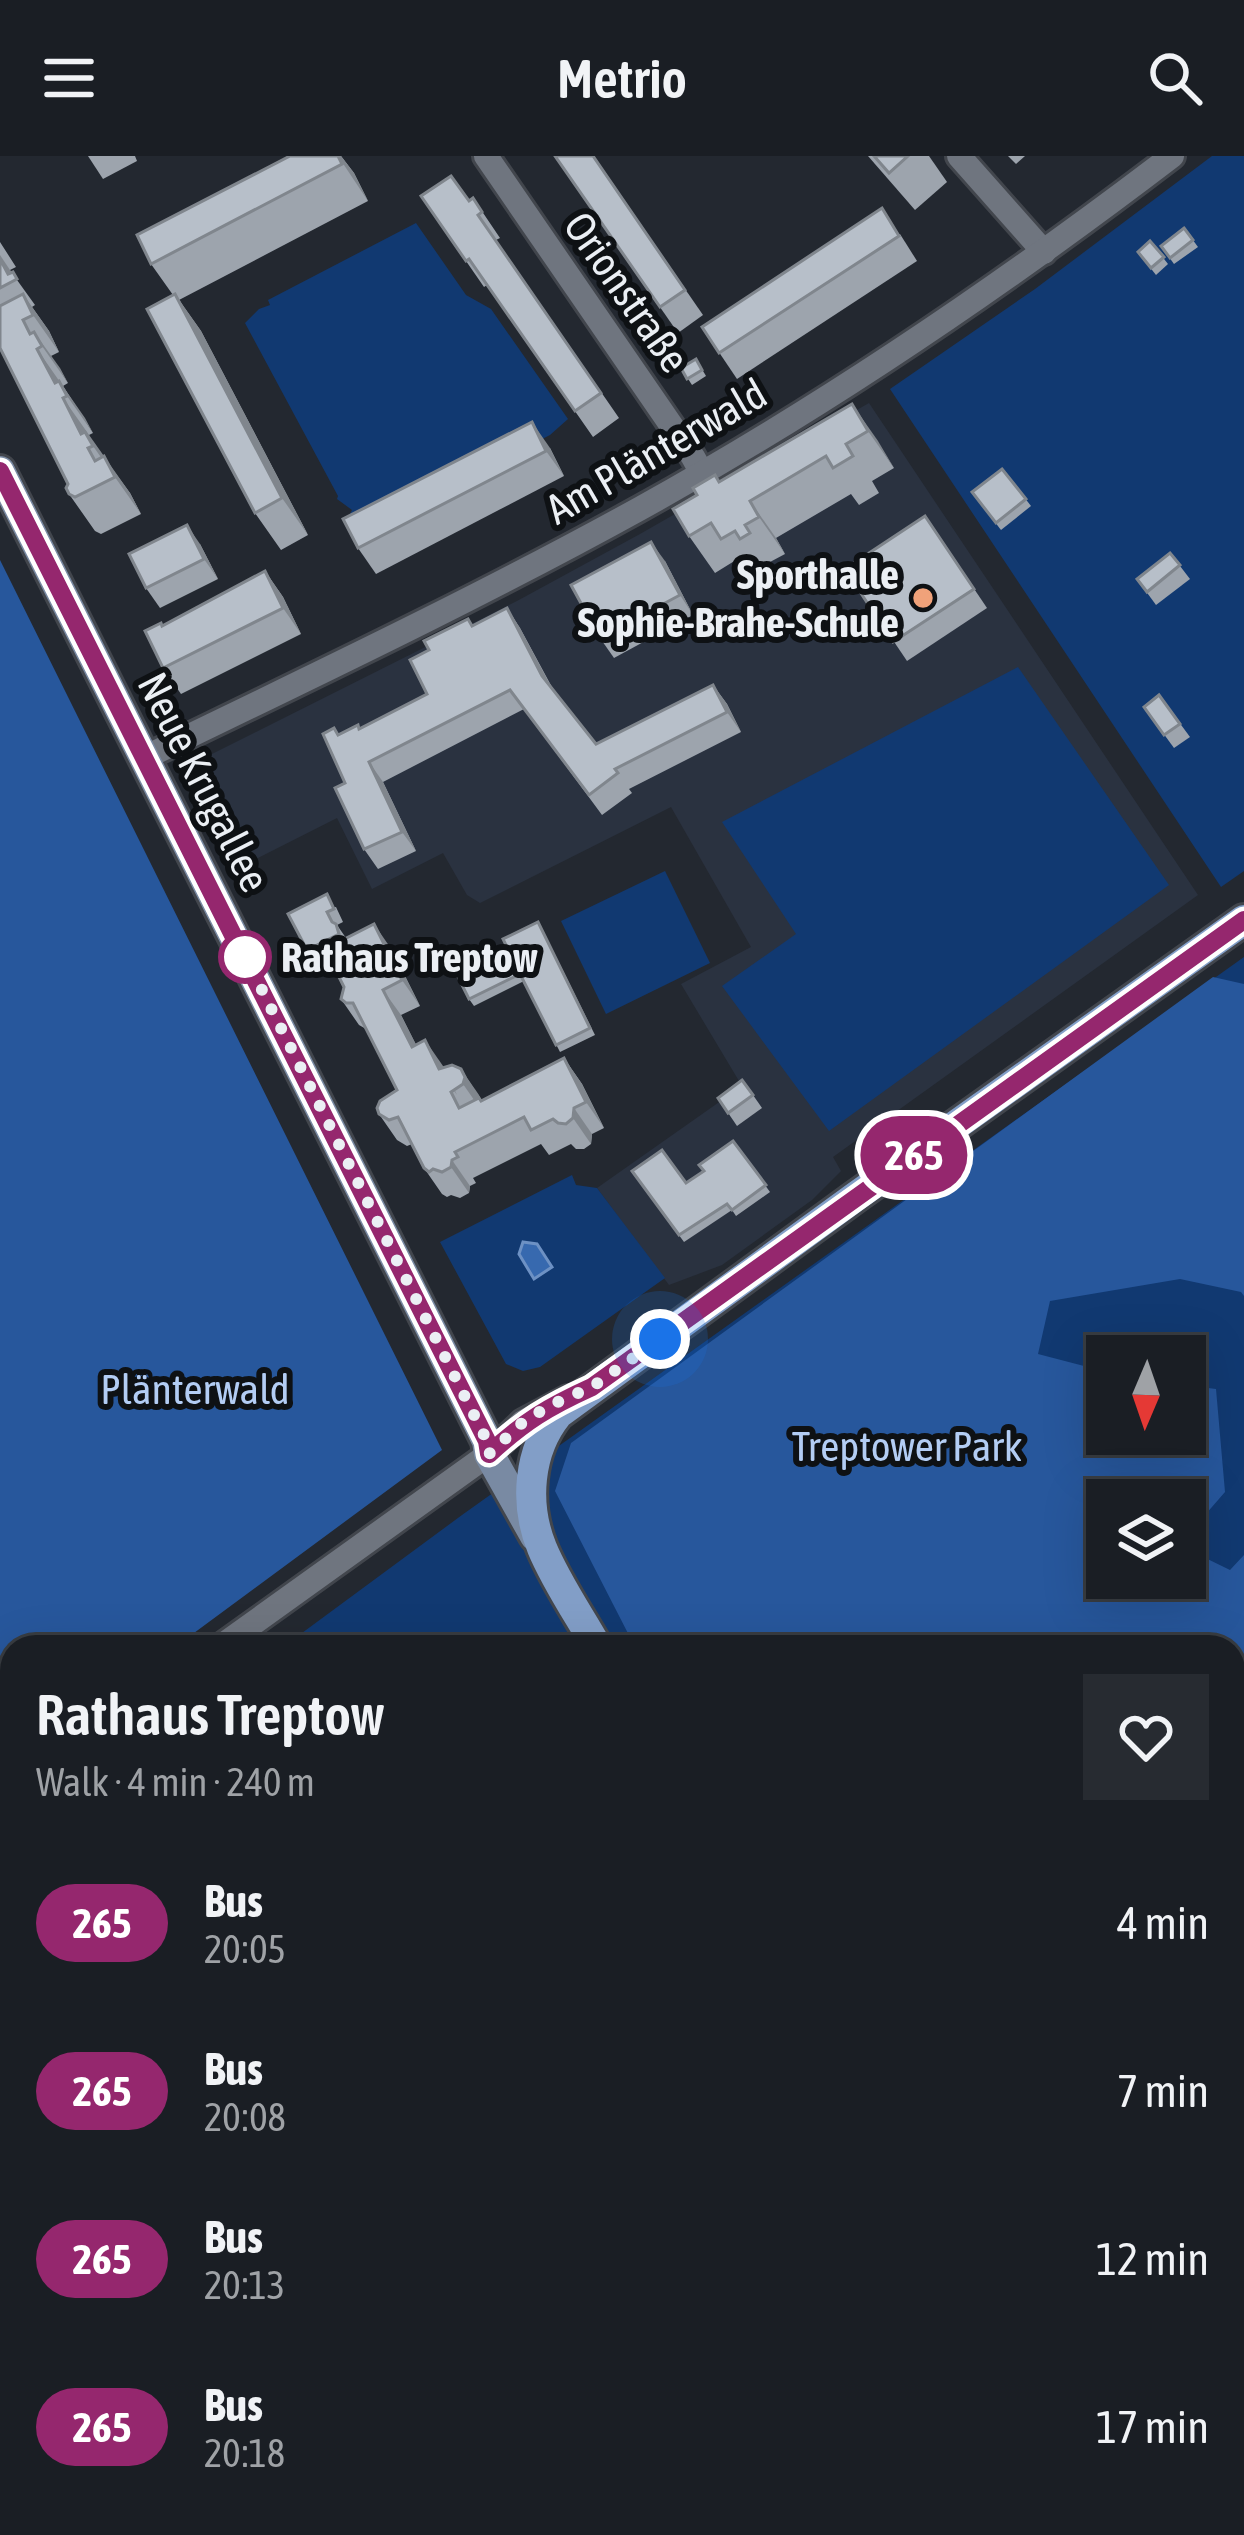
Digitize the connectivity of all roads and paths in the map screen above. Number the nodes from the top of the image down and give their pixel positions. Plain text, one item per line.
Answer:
1 (486, 156) edge
2 (958, 156) edge
3 (1172, 156) edge
4 (1044, 252) junction
5 (0, 471) edge
6 (701, 473) junction
7 (144, 758) junction
8 (1244, 920) edge
9 (592, 1387) junction
10 (489, 1454) junction
11 (541, 1546) junction
12 (237, 1635) edge
13 (590, 1635) edge

1 - 6 street, Orionstraße
2 - 4 street
3 - 4 street, Am Plänterwald
4 - 6 street, Am Plänterwald
5 - 7 street, Neue Krugallee
6 - 7 street, Am Plänterwald
7 - 10 street, Neue Krugallee
8 - 9 main road
9 - 10 street
9 - 11 main road
10 - 11 street, Neue Krugallee
10 - 12 street
11 - 13 main road

